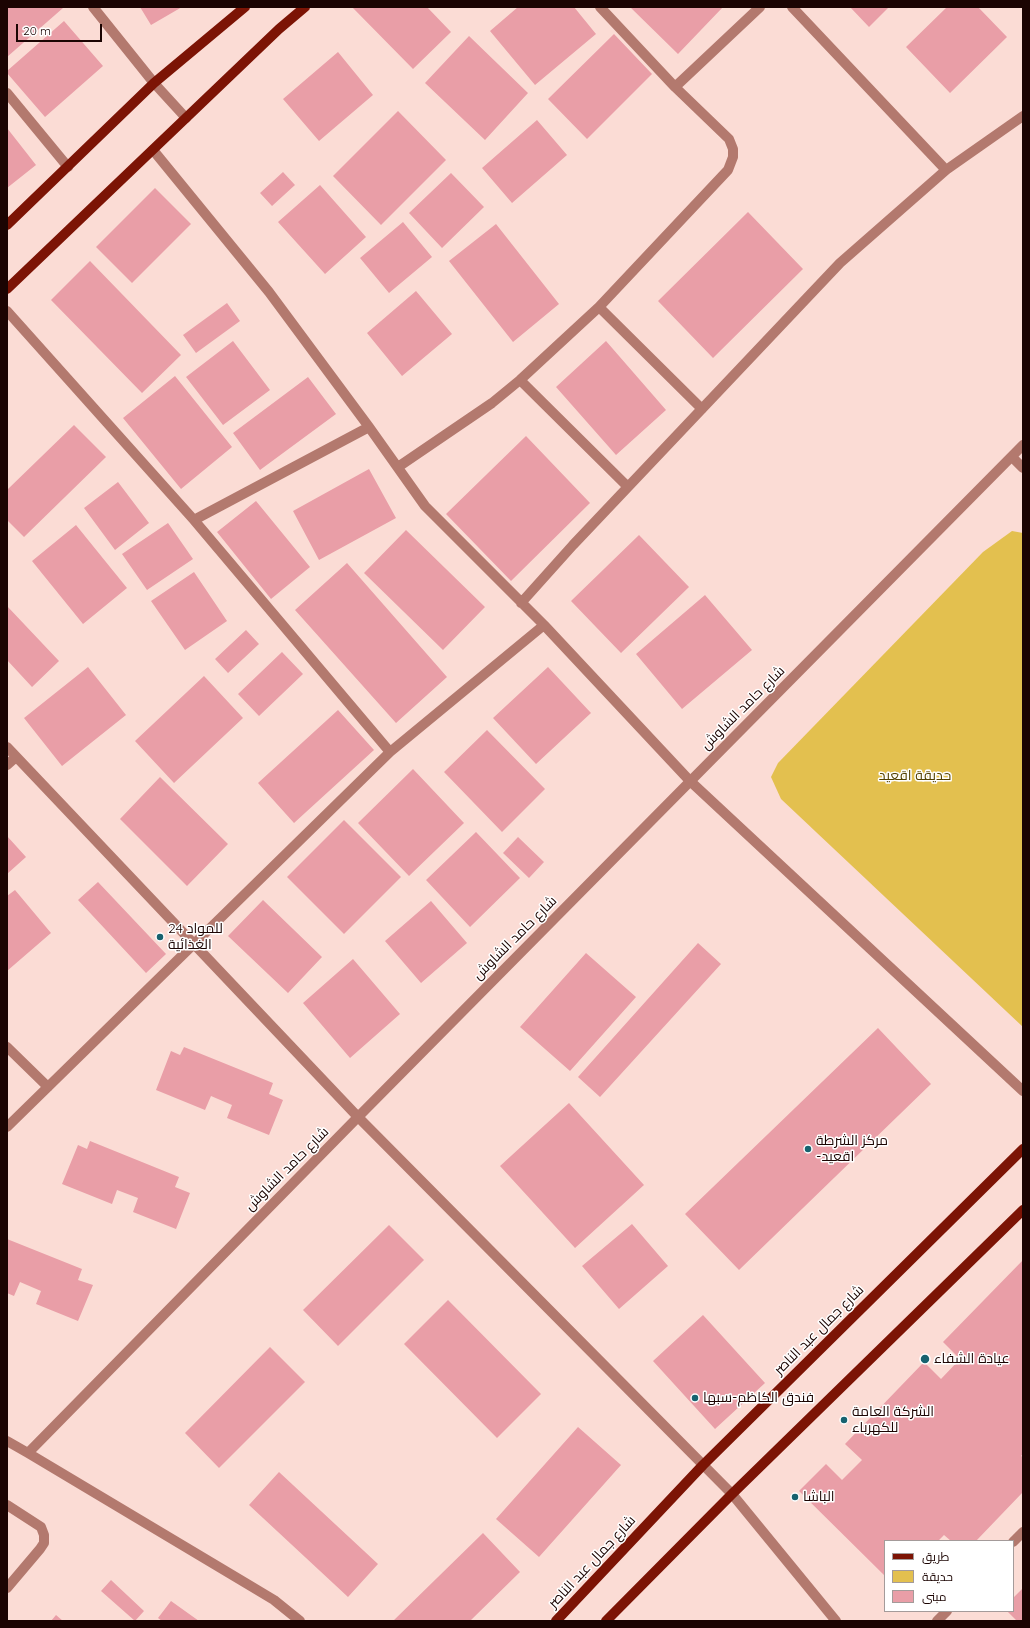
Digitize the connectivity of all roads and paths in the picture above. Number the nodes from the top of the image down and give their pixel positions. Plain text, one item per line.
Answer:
1 (93, 7) edge
2 (245, 7) edge
3 (305, 7) edge
4 (600, 7) edge
5 (760, 7) edge
6 (792, 7) edge
7 (154, 83) junction
8 (675, 87) junction
9 (7, 93) edge
10 (1023, 116) edge
11 (186, 118) junction
12 (153, 150) junction
13 (68, 167) junction
14 (946, 170) junction
15 (7, 224) edge
16 (7, 289) edge
17 (599, 307) junction
18 (7, 311) edge
19 (520, 380) junction
20 (702, 409) junction
21 (369, 427) junction
22 (1023, 446) edge
23 (1012, 457) junction
24 (398, 467) junction
25 (1023, 468) edge
26 (628, 487) junction
27 (194, 520) junction
28 (521, 603) junction
29 (544, 625) junction
30 (7, 747) edge
31 (390, 752) junction
32 (16, 757) junction
33 (7, 765) edge
34 (690, 781) junction
35 (194, 944) junction
36 (7, 1047) edge
37 (48, 1086) junction
38 (1023, 1092) edge
39 (358, 1117) junction
40 (7, 1127) edge
41 (1023, 1149) edge
42 (1023, 1210) edge
43 (7, 1441) edge
44 (28, 1452) junction
45 (703, 1465) junction
46 (732, 1494) junction
47 (7, 1505) edge
48 (1023, 1532) edge
49 (1014, 1541) edge
50 (7, 1588) edge
51 (946, 1612) edge
52 (300, 1621) edge
53 (556, 1621) edge
54 (606, 1621) edge
55 (836, 1621) edge
56 (938, 1621) edge

1 - 7 street
2 - 7 main road
3 - 11 main road
4 - 8 street
5 - 8 street
6 - 14 street
7 - 11 street
7 - 13 main road
8 - 17 street
9 - 13 street
10 - 14 street
11 - 12 main road
12 - 16 main road
12 - 21 street
13 - 15 main road
14 - 20 street
17 - 19 street
17 - 20 street
18 - 27 street
19 - 24 street
19 - 26 street
20 - 26 street
21 - 24 street
21 - 27 street
22 - 23 street, شارع حامد الشاوش
23 - 25 street
23 - 34 street, شارع حامد الشاوش
24 - 28 street
26 - 28 street
27 - 31 street
28 - 29 street
29 - 31 street
29 - 34 street
30 - 32 street
31 - 35 street
32 - 33 street
32 - 35 street
34 - 38 street
34 - 39 street, شارع حامد الشاوش
35 - 37 street
35 - 39 street
36 - 37 street
37 - 40 street
39 - 44 street, شارع حامد الشاوش
39 - 45 street
41 - 45 main road, شارع جمال عبد الناصر
42 - 46 main road
43 - 44 street
44 - 52 street
45 - 46 street
45 - 53 main road, شارع جمال عبد الناصر
46 - 54 main road
46 - 55 street
47 - 50 street
48 - 49 street
51 - 56 street

